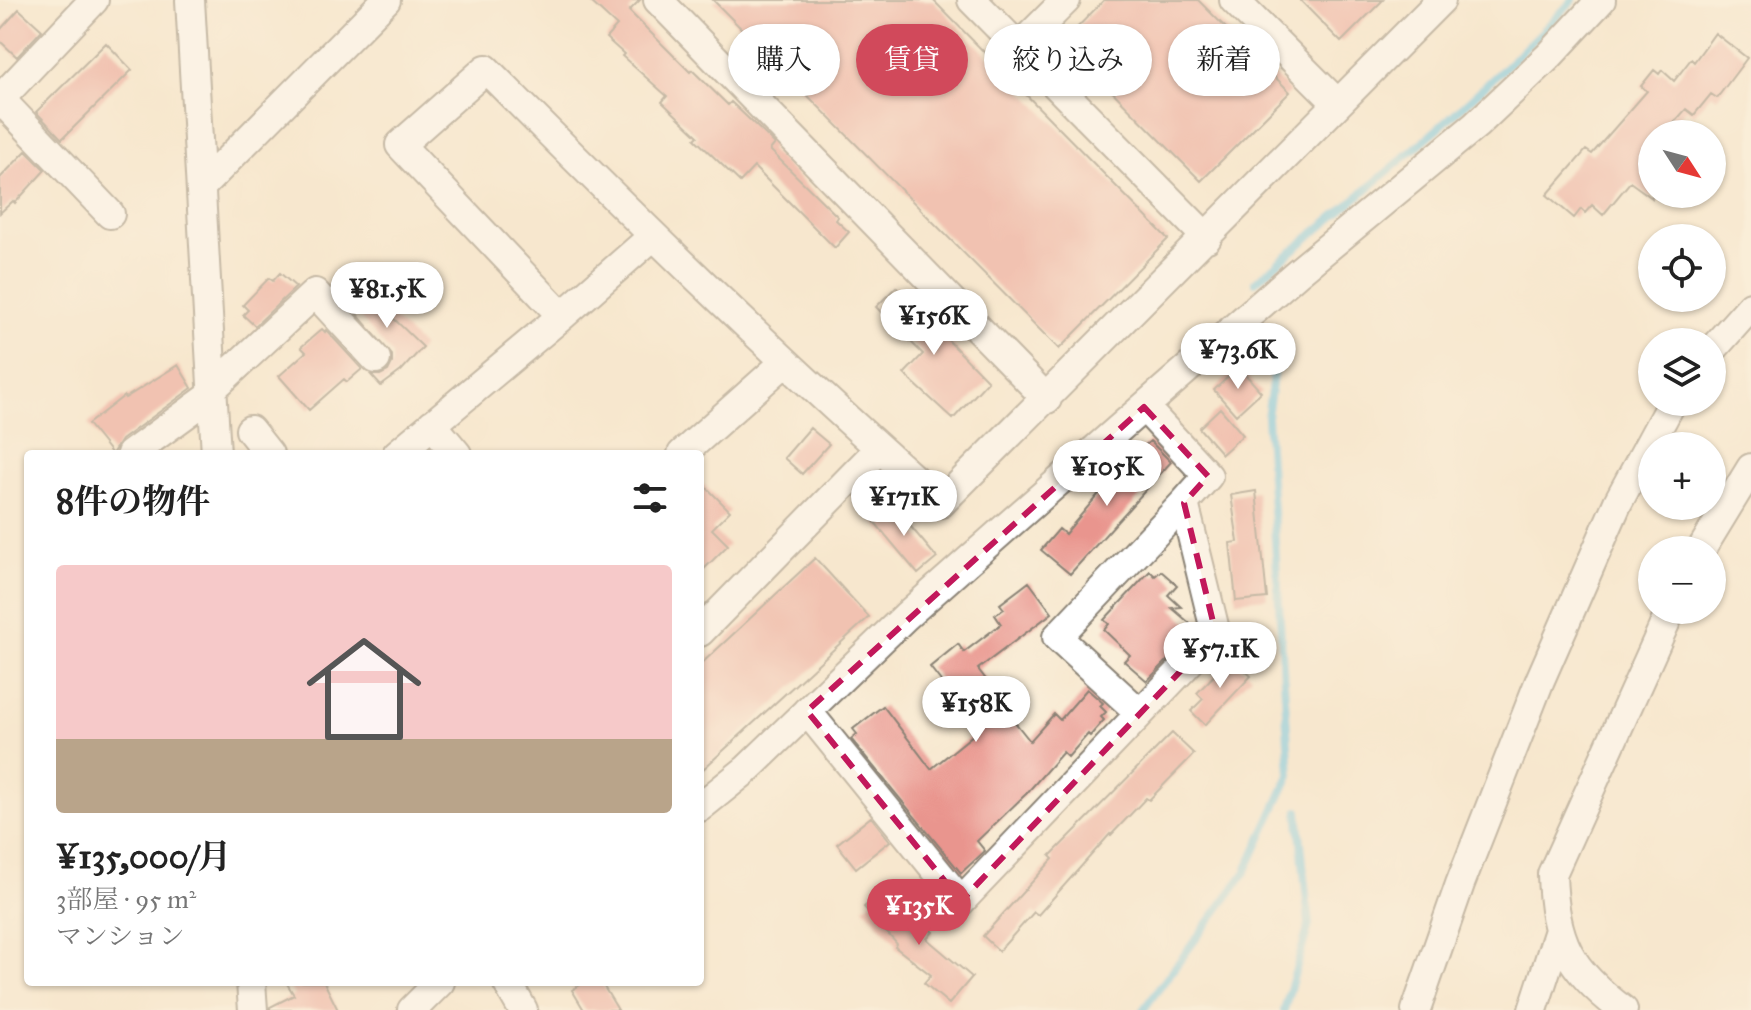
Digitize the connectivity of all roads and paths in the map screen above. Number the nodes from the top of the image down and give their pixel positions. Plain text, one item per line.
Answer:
1 (94, 0) edge
2 (190, 0) edge
3 (386, 0) edge
4 (658, 0) edge
5 (972, 0) edge
6 (1066, 0) edge
7 (1234, 0) edge
8 (1441, 0) edge
9 (1601, 0) edge
10 (995, 24) edge
11 (1042, 24) edge
12 (1066, 96) edge
13 (0, 99) edge
14 (1337, 103) junction
15 (201, 187) junction
16 (110, 214) dead end
17 (652, 237) junction
18 (1207, 238) junction
19 (1751, 306) edge
20 (562, 316) junction
21 (1726, 334) edge
22 (376, 359) dead end
23 (784, 363) junction
24 (212, 392) junction
25 (1047, 399) junction
26 (1144, 407) junction
27 (1664, 416) edge
28 (432, 424) junction
29 (250, 430) dead end
30 (879, 449) junction
31 (136, 450) edge
32 (216, 450) edge
33 (266, 450) edge
34 (402, 450) edge
35 (454, 450) edge
36 (686, 450) edge
37 (1751, 468) edge
38 (1184, 503) junction
39 (1710, 536) edge
40 (1665, 624) edge
41 (704, 628) edge
42 (807, 711) junction
43 (1140, 713) junction
44 (704, 804) edge
45 (1558, 933) junction
46 (251, 986) edge
47 (436, 986) edge
48 (509, 986) edge
49 (253, 1010) edge
50 (412, 1010) edge
51 (523, 1010) edge
52 (1416, 1010) edge
53 (1533, 1010) edge
54 (1623, 1010) edge

1 - 13 street
2 - 15 street
3 - 15 street
4 - 25 street
5 - 10 street
6 - 11 street
7 - 14 street
8 - 14 street
9 - 26 street
12 - 18 street
13 - 16 street
14 - 18 street
15 - 24 street
17 - 20 street
17 - 20 street
17 - 23 street
18 - 25 street
19 - 21 street
20 - 28 street
22 - 24 street
23 - 30 street
23 - 36 street
24 - 31 street
24 - 32 street
25 - 30 street
26 - 38 street
26 - 42 street
27 - 52 street
28 - 34 street
28 - 35 street
29 - 33 street
30 - 41 street
37 - 39 street
38 - 43 street
38 - 43 street
40 - 45 street
42 - 43 street
42 - 44 street
45 - 53 street
45 - 54 street
46 - 49 street
47 - 50 street
48 - 51 street

